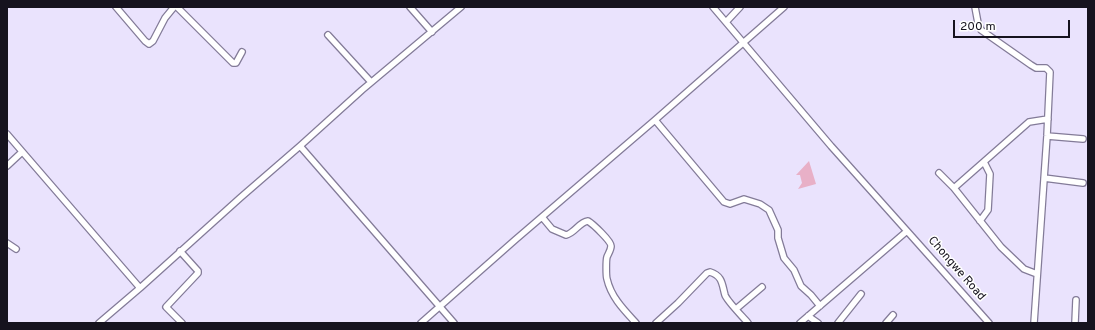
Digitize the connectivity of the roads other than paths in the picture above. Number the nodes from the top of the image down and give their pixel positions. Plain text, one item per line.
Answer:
1 (116, 7) edge
2 (176, 7) edge
3 (410, 7) edge
4 (461, 7) edge
5 (713, 7) edge
6 (740, 7) edge
7 (784, 7) edge
8 (974, 7) edge
9 (726, 22) junction
10 (432, 32) junction
11 (328, 35) dead end
12 (743, 43) junction
13 (242, 52) dead end
14 (371, 82) junction
15 (1048, 119) junction
16 (655, 120) junction
17 (7, 134) edge
18 (1047, 136) junction
19 (1083, 139) dead end
20 (300, 146) junction
21 (22, 152) junction
22 (984, 162) junction
23 (7, 166) edge
24 (939, 172) dead end
25 (1044, 178) junction
26 (1083, 182) dead end
27 (954, 188) junction
28 (542, 217) junction
29 (980, 221) junction
30 (907, 230) junction
31 (7, 243) edge
32 (16, 249) dead end
33 (180, 251) junction
34 (1037, 274) junction
35 (762, 287) dead end
36 (140, 288) junction
37 (861, 294) dead end
38 (1076, 300) dead end
39 (820, 306) junction
40 (440, 307) junction
41 (736, 309) junction
42 (893, 315) dead end
43 (808, 316) junction
44 (100, 323) edge
45 (182, 323) edge
46 (421, 323) edge
47 (454, 323) edge
48 (636, 323) edge
49 (656, 323) edge
50 (748, 323) edge
51 (800, 323) edge
52 (818, 323) edge
53 (838, 323) edge
54 (886, 323) edge
55 (989, 323) edge
56 (1034, 323) edge
57 (1075, 323) edge

1 - 2 street
2 - 13 street
3 - 10 street
4 - 10 street
5 - 9 street, Chongwe Road
6 - 9 street
7 - 12 street
8 - 15 street
9 - 12 street, Chongwe Road
10 - 14 street
11 - 14 street
12 - 16 street
12 - 30 street, Chongwe Road
14 - 20 street
15 - 18 street
15 - 22 street
16 - 28 street
16 - 39 street
17 - 21 street
18 - 19 street
18 - 25 street
20 - 33 street
20 - 40 street
21 - 23 street
21 - 36 street
22 - 27 street
22 - 29 street
24 - 27 street
25 - 26 street
25 - 34 street
27 - 29 street
28 - 40 street
28 - 48 street
29 - 34 street
30 - 39 street
30 - 55 street, Chongwe Road
31 - 32 street
33 - 36 street
33 - 45 street
34 - 56 street
35 - 41 street
36 - 44 street
37 - 53 street
38 - 57 street
39 - 43 street
40 - 46 street
40 - 47 street
41 - 49 street
41 - 50 street
42 - 54 street
43 - 51 street
43 - 52 street

